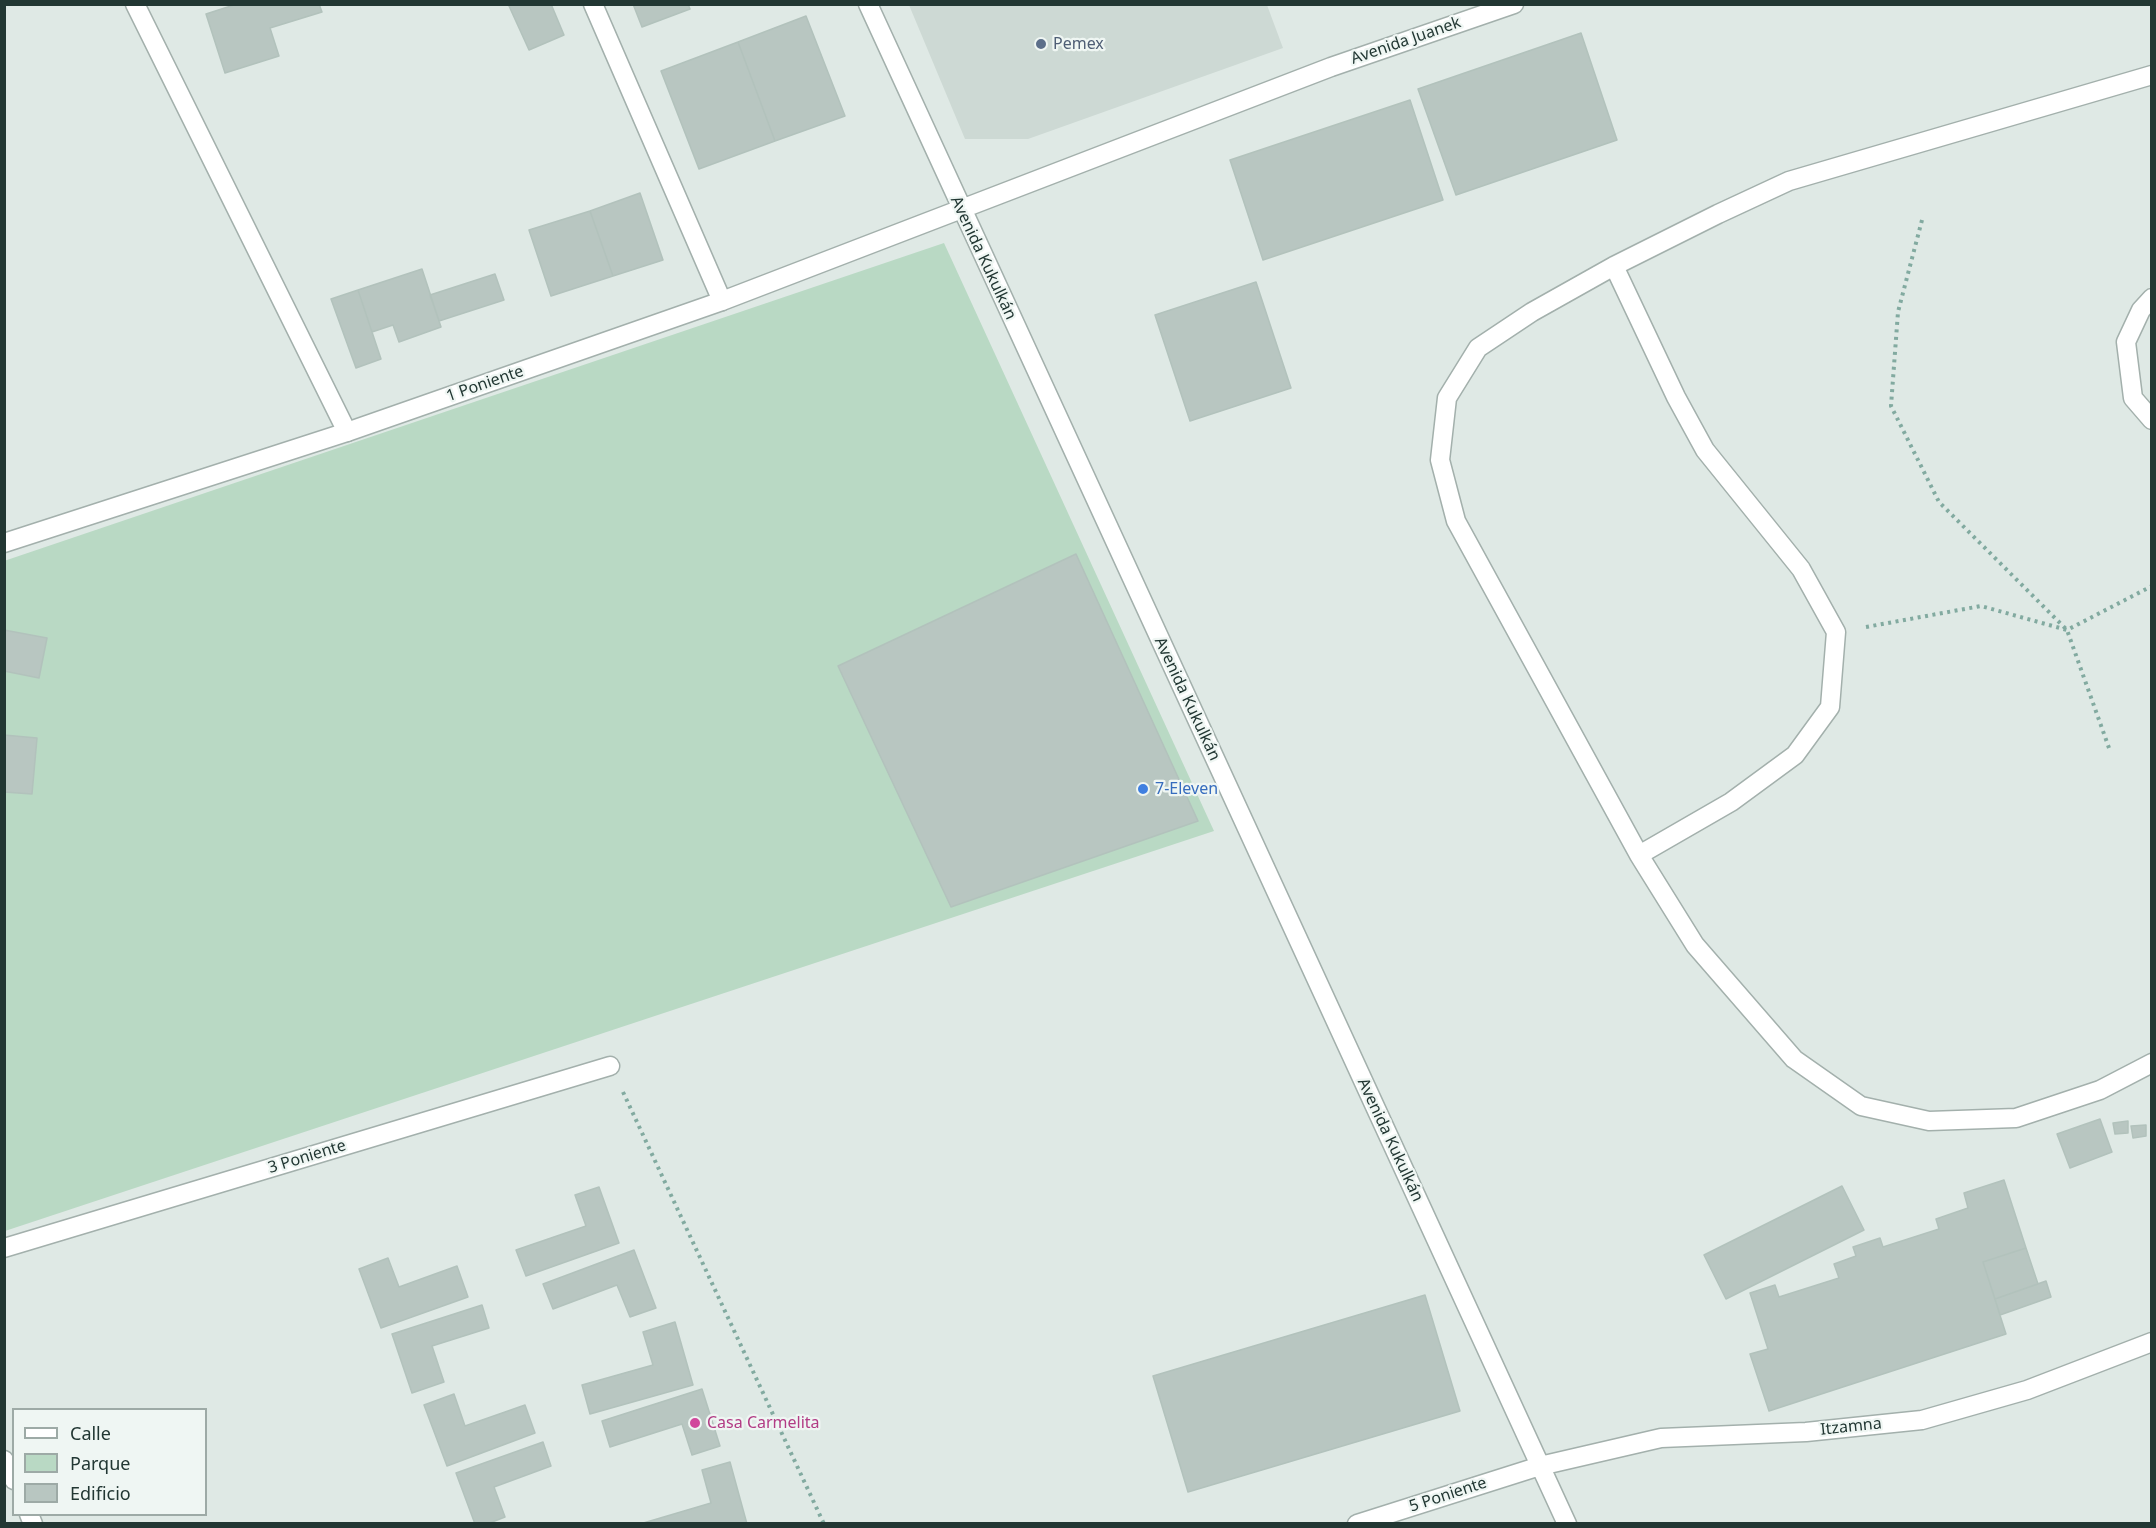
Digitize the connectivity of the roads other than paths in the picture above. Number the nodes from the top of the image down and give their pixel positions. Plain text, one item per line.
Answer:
1 (135, 4) edge
2 (593, 4) edge
3 (868, 4) edge
4 (1514, 4) edge
5 (2151, 75) edge
6 (960, 208) junction
7 (1614, 266) junction
8 (2151, 298) edge
9 (722, 301) junction
10 (2151, 420) edge
11 (347, 432) junction
12 (4, 543) edge
13 (1639, 855) junction
14 (2151, 1063) edge
15 (610, 1066) road end
16 (4, 1248) edge
17 (2151, 1342) edge
18 (4, 1460) edge
19 (1540, 1466) junction
20 (12, 1476) edge
21 (1357, 1524) edge
22 (1567, 1524) edge

1 - 11 street
2 - 9 street
3 - 6 street, Avenida Kukulkán
4 - 6 street, Avenida Juanek
5 - 7 street
6 - 9 street, 1 Poniente
6 - 19 street, Avenida Kukulkán
7 - 13 street
7 - 13 street
8 - 10 street
9 - 11 street, 1 Poniente
11 - 12 street, 1 Poniente
13 - 14 street
15 - 16 street, 3 Poniente
17 - 19 street, Itzamna
18 - 20 street
19 - 21 street, 5 Poniente
19 - 22 street, Avenida Kukulkán

